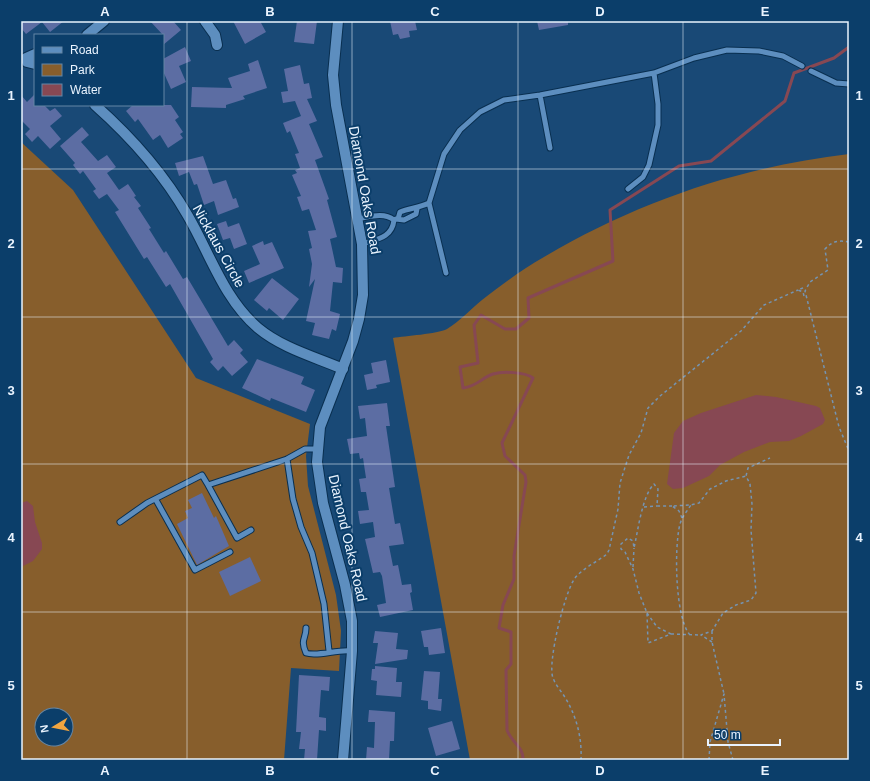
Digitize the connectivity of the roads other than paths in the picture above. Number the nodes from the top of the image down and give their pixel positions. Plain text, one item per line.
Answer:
1 (104, 21) edge
2 (205, 21) edge
3 (338, 21) edge
4 (88, 34) edge
5 (217, 45) dead end
6 (34, 54) edge
7 (34, 64) edge
8 (802, 66) dead end
9 (811, 71) dead end
10 (654, 73) junction
11 (849, 84) edge
12 (540, 95) junction
13 (96, 106) edge
14 (550, 148) dead end
15 (628, 189) dead end
16 (429, 203) junction
17 (417, 209) junction
18 (357, 219) junction
19 (396, 219) junction
20 (362, 244) junction
21 (446, 273) dead end
22 (343, 369) junction
23 (317, 449) junction
24 (287, 459) junction
25 (208, 485) junction
26 (156, 500) junction
27 (120, 522) dead end
28 (251, 530) dead end
29 (230, 552) dead end
30 (306, 628) dead end
31 (329, 651) junction
32 (352, 651) junction
33 (343, 760) edge

1 - 4 street
2 - 5 street
3 - 18 street, Diamond Oaks Road
6 - 7 street
8 - 10 lane
9 - 11 lane
10 - 12 lane
10 - 15 lane
12 - 14 lane
12 - 16 lane
13 - 22 street, Nicklaus Circle
16 - 17 lane
16 - 21 lane
17 - 19 lane
17 - 19 lane
18 - 19 lane
18 - 20 street, Diamond Oaks Road
19 - 20 lane
20 - 22 street, Diamond Oaks Road
22 - 23 street, Diamond Oaks Road
23 - 24 lane
23 - 32 street, Diamond Oaks Road
24 - 25 lane
24 - 31 lane
25 - 26 lane
25 - 28 lane
26 - 27 lane
26 - 29 lane
30 - 31 lane
31 - 32 lane
32 - 33 street, Diamond Oaks Road

